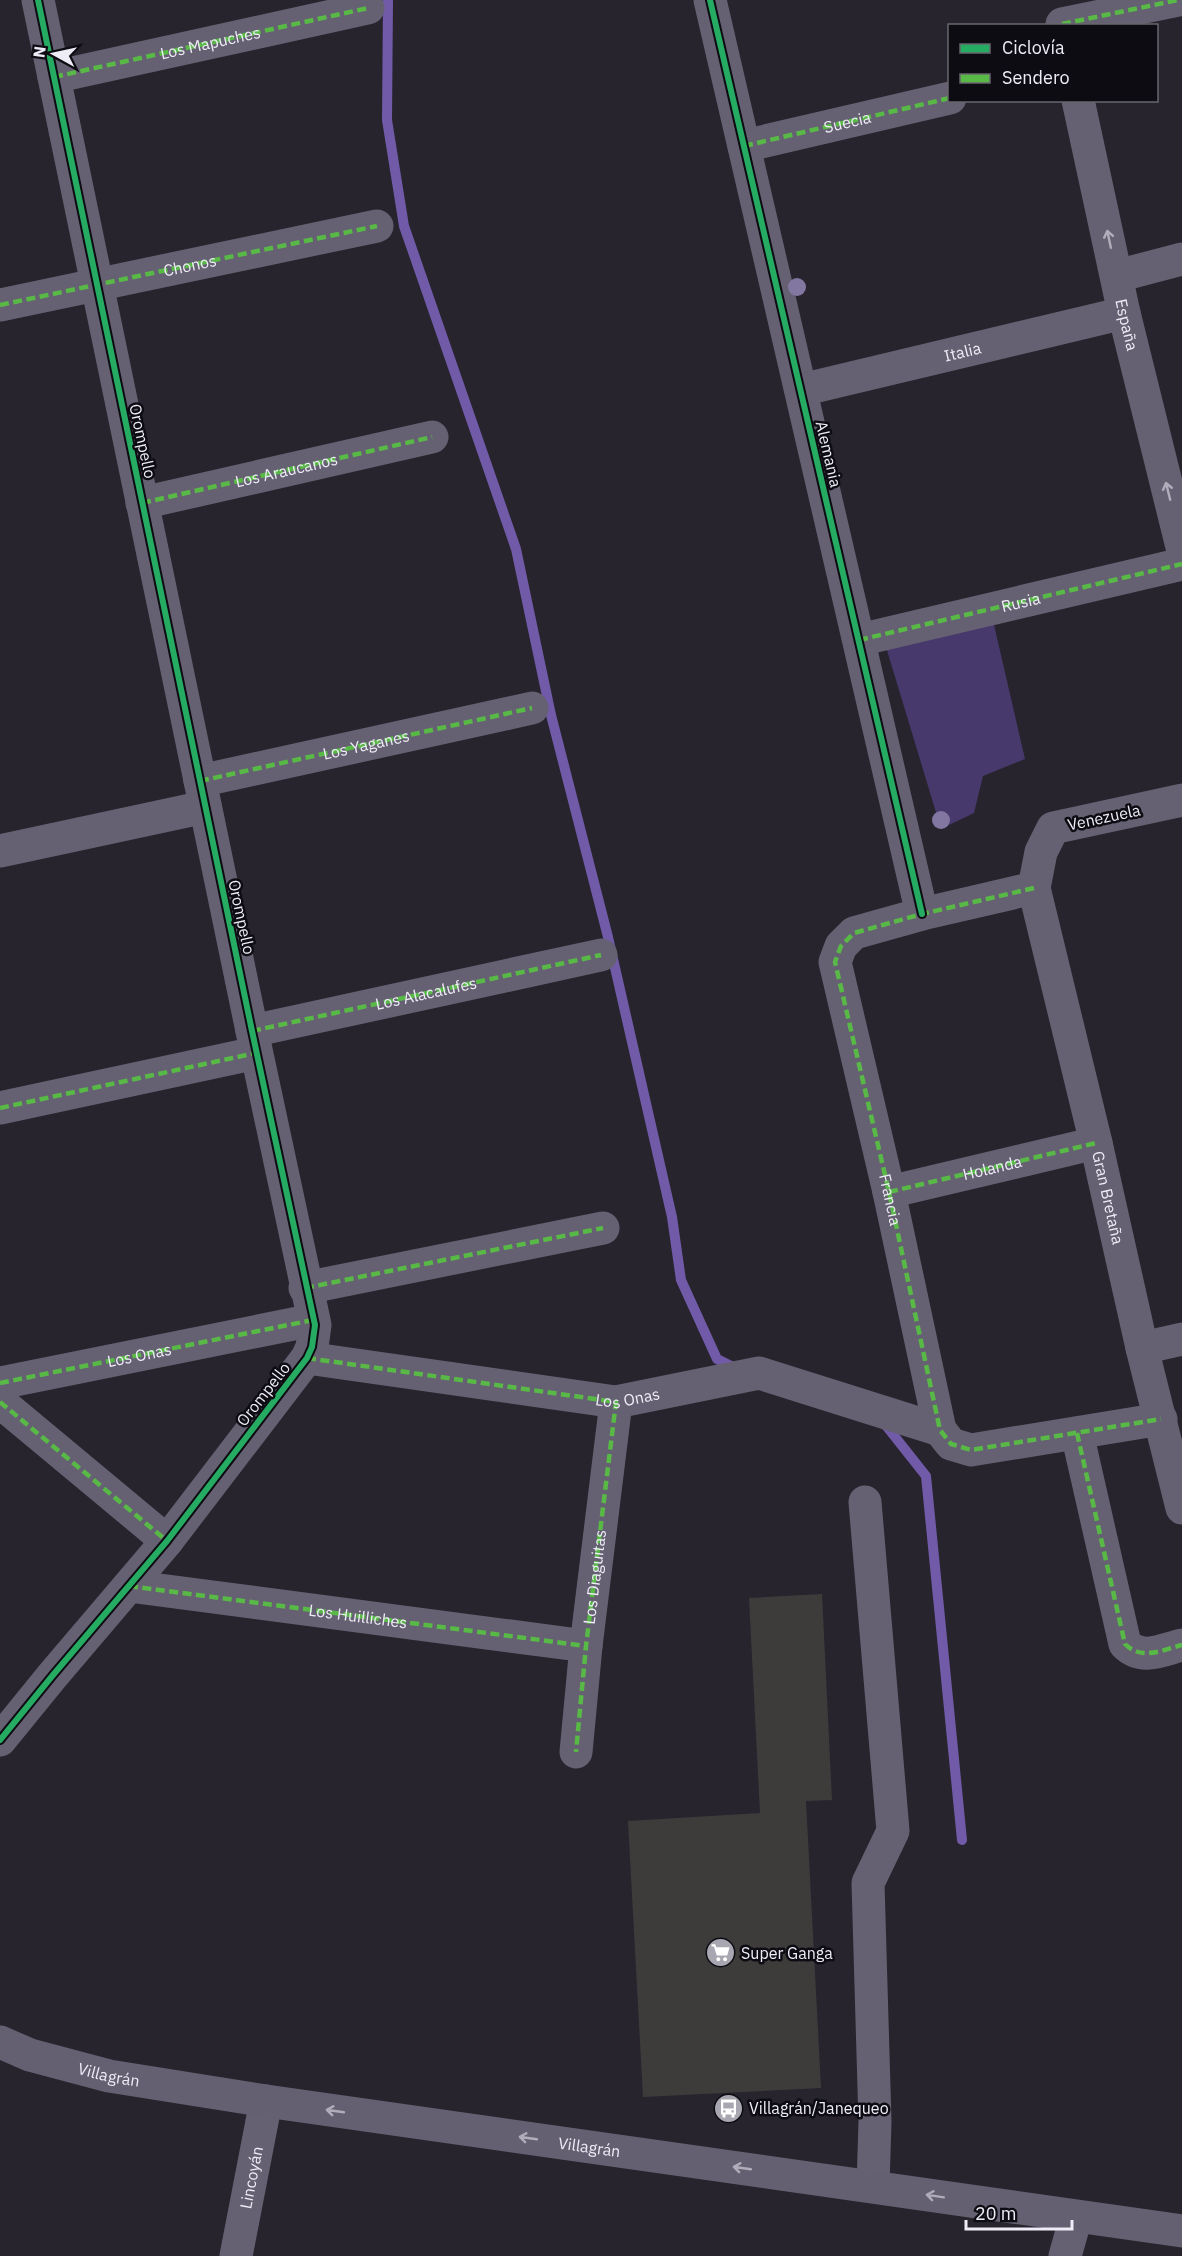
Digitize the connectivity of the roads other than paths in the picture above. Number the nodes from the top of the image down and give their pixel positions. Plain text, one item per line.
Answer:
1 (38, 0) edge
2 (710, 0) edge
3 (1178, 0) edge
4 (369, 8) dead end
5 (1060, 17) edge
6 (54, 77) junction
7 (948, 98) edge
8 (1078, 102) edge
9 (744, 146) junction
10 (377, 226) dead end
11 (1182, 259) edge
12 (1117, 276) junction
13 (97, 284) junction
14 (0, 305) edge
15 (1124, 313) junction
16 (801, 390) junction
17 (432, 436) dead end
18 (142, 503) junction
19 (1182, 547) edge
20 (1182, 564) edge
21 (859, 640) junction
22 (532, 708) dead end
23 (202, 794) junction
24 (1182, 800) edge
25 (0, 851) edge
26 (1034, 888) junction
27 (922, 914) junction
28 (601, 956) dead end
29 (254, 1042) junction
30 (0, 1108) edge
31 (1096, 1143) junction
32 (888, 1192) junction
33 (603, 1228) dead end
34 (305, 1288) junction
35 (314, 1320) junction
36 (1182, 1339) edge
37 (1142, 1348) junction
38 (308, 1358) junction
39 (0, 1383) edge
40 (0, 1402) edge
41 (616, 1402) junction
42 (1161, 1419) junction
43 (940, 1430) junction
44 (1077, 1433) junction
45 (865, 1502) dead end
46 (1182, 1508) edge
47 (167, 1541) junction
48 (129, 1586) junction
49 (1182, 1645) edge
50 (586, 1646) junction
51 (0, 1740) edge
52 (576, 1752) dead end
53 (0, 2042) edge
54 (266, 2101) junction
55 (873, 2186) junction
56 (1076, 2217) junction
57 (1182, 2231) edge
58 (236, 2256) edge
59 (1065, 2256) edge

1 - 6 street, Orompello
2 - 9 street, Alemania
3 - 5 street
4 - 6 street, Los Mapuches
6 - 13 street, Orompello
7 - 9 street, Suecia
12 -> 8 street, España
9 - 16 street, Alemania
10 - 13 street, Chonos
11 - 12 street
12 - 15 street, España
13 - 14 street, Chonos
13 - 18 street, Orompello
15 - 16 street, Italia
19 -> 15 street, España
16 - 21 street, Alemania
17 - 18 street, Los Araucanos
18 - 23 street, Orompello
20 - 21 street, Rusia
21 - 27 street, Alemania
22 - 23 street, Los Yaganes
23 - 25 street, Los Yaganes
23 - 29 street, Orompello
24 - 26 street, Venezuela
26 - 27 street, Francia
26 - 31 street, Gran Bretaña
27 - 32 street, Francia
28 - 29 street, Los Alacalufes
29 - 30 street, Los Alacalufes
29 - 34 street, Orompello
31 - 32 street, Holanda
31 - 37 street, Gran Bretaña
32 - 43 street, Francia
33 - 34 street
34 - 35 street, Orompello
35 - 38 street, Orompello
35 - 39 street, Los Onas
36 - 37 street
37 - 42 street, Gran Bretaña
38 - 41 street, Los Onas
38 - 47 street, Orompello
40 - 47 street
41 - 43 street, Los Onas
41 - 50 street, Los Diaguitas
42 - 44 street
42 - 46 street, Gran Bretaña
43 - 44 street
44 - 49 street
45 - 55 street
47 - 48 street, Orompello
48 - 50 street, Los Huilliches
48 - 51 street, Orompello
50 - 52 street, Los Diaguitas
53 - 54 main road, Villagrán
55 -> 54 main road, Villagrán
54 - 58 street, Lincoyán
56 -> 55 main road, Villagrán
56 - 57 main road, Villagrán
56 - 59 street

